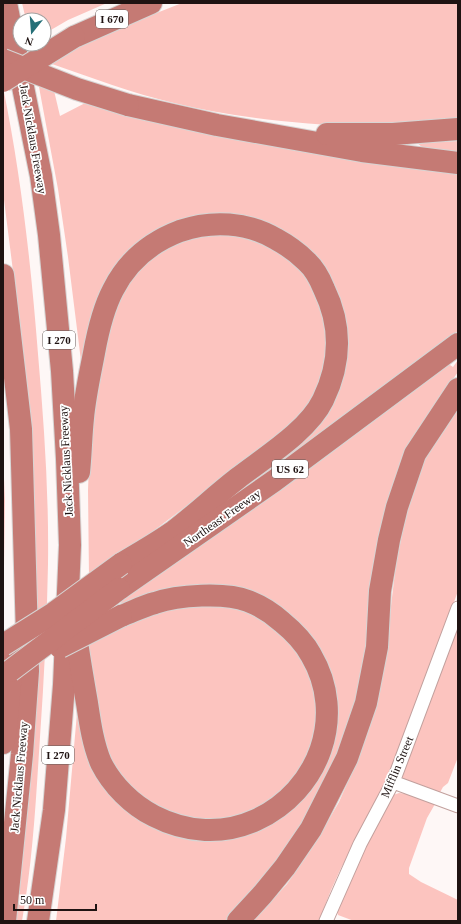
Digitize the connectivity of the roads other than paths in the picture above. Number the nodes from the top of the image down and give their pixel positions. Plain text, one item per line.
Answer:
1 (6, 3) edge
2 (150, 3) edge
3 (3, 60) edge
4 (3, 81) edge
5 (458, 128) edge
6 (272, 135) junction
7 (458, 163) edge
8 (3, 275) edge
9 (458, 344) edge
10 (458, 389) edge
11 (70, 545) junction
12 (24, 587) junction
13 (69, 588) junction
14 (458, 608) edge
15 (452, 643) edge
16 (3, 645) edge
17 (7, 673) edge
18 (3, 743) edge
19 (393, 782) junction
20 (458, 806) edge
21 (331, 920) edge
22 (5, 921) edge
23 (38, 921) edge
24 (238, 921) edge

1 - 11 highway, Jack Nicklaus Freeway / I 270
2 - 4 highway, I 670, bridge
3 - 6 highway, bridge
5 - 6 highway
6 - 7 highway
8 - 12 highway, Jack Nicklaus Freeway
9 - 17 highway, Northeast Freeway / US 62, bridge
10 - 24 highway
11 - 13 highway, Jack Nicklaus Freeway / I 270
11 - 16 highway, bridge
12 - 18 highway
12 - 22 highway, Jack Nicklaus Freeway
13 - 17 highway, bridge
13 - 23 highway, Jack Nicklaus Freeway / I 270
14 - 15 street, Mifflin Street
15 - 19 street, Mifflin Street
19 - 20 street
19 - 21 street, Mifflin Street

